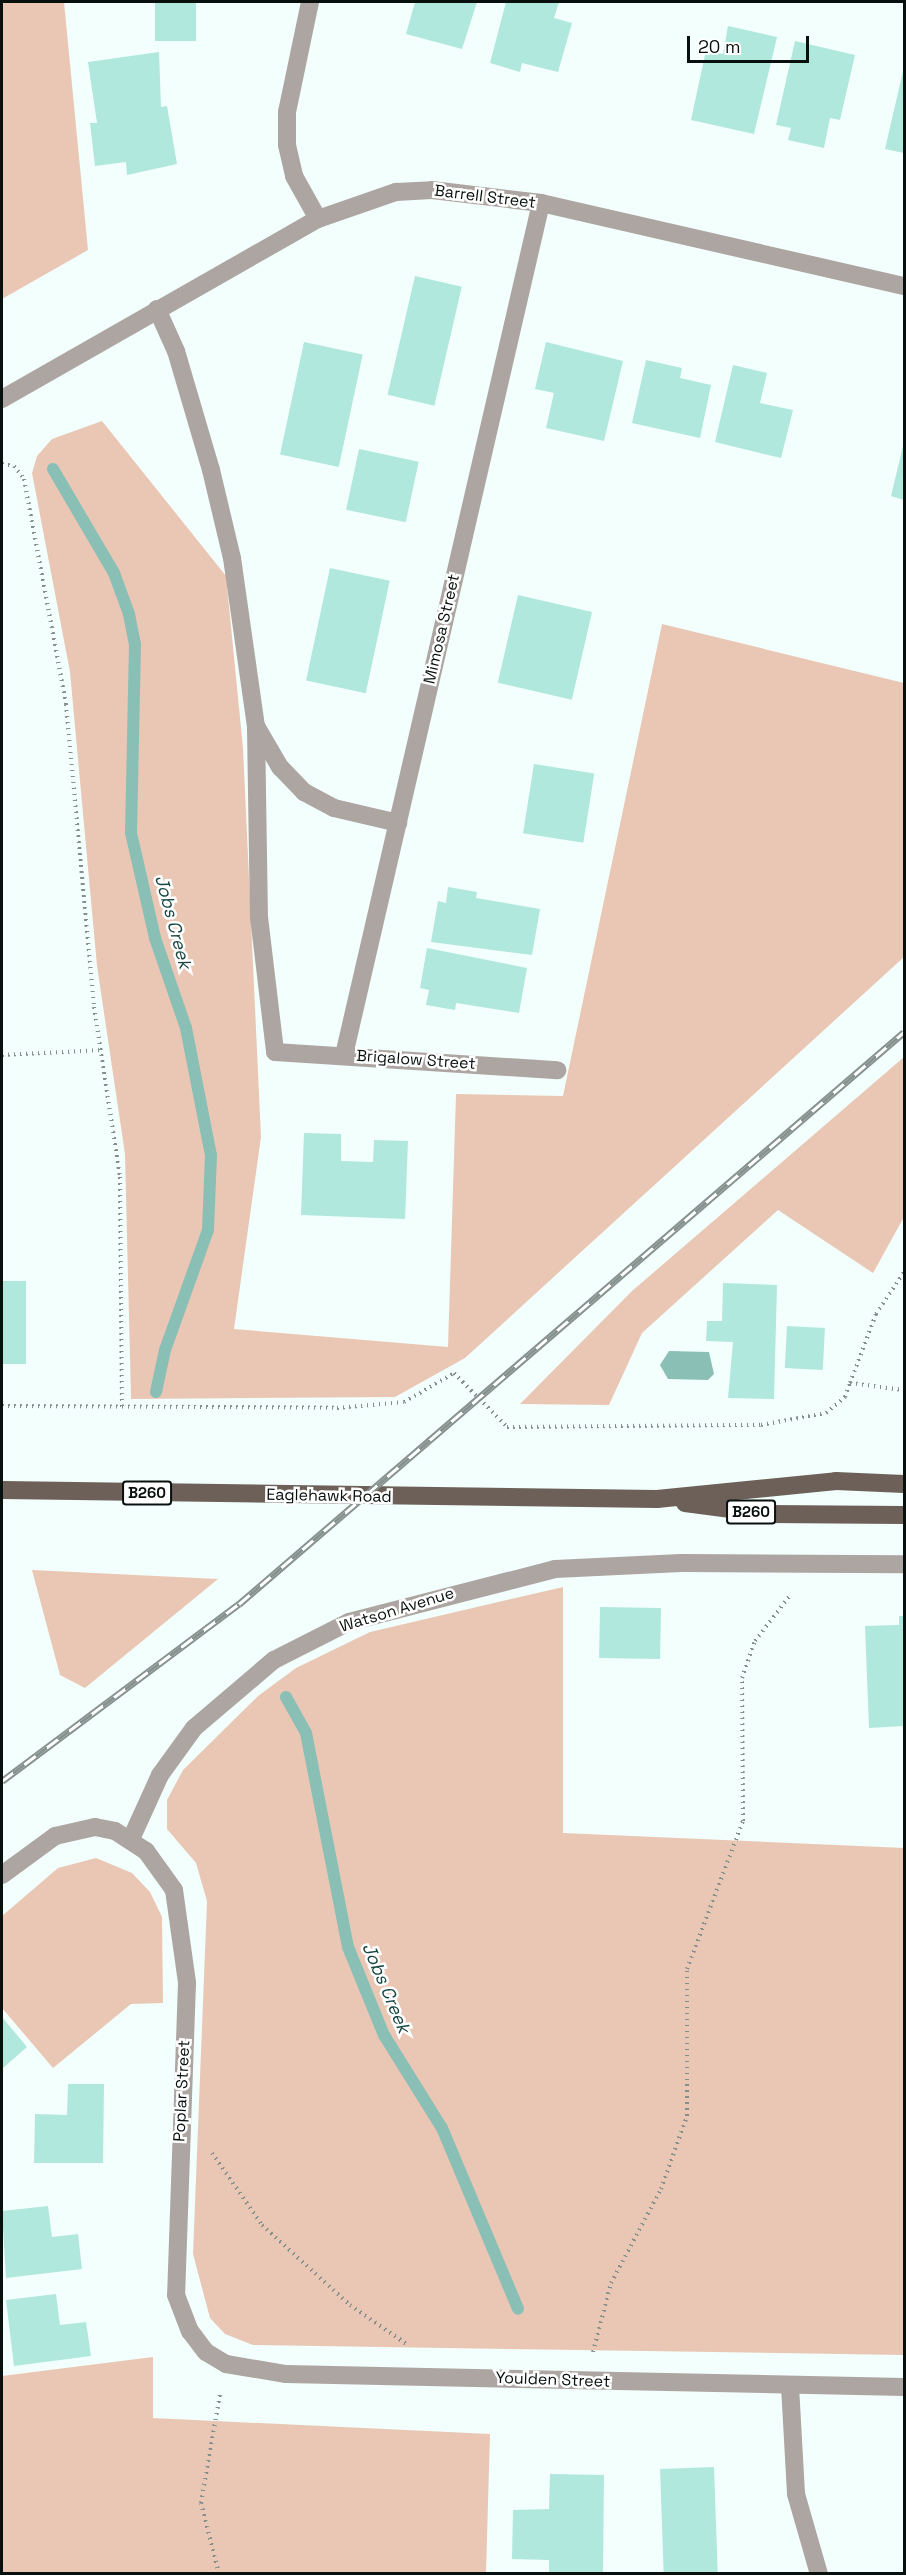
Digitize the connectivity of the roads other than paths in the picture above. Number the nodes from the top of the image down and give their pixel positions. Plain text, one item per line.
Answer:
1 (310, 2) edge
2 (541, 203) junction
3 (318, 219) junction
4 (904, 286) edge
5 (157, 309) junction
6 (2, 399) edge
7 (256, 726) junction
8 (398, 823) junction
9 (344, 1055) junction
10 (557, 1070) dead end
11 (904, 1484) edge
12 (2, 1490) edge
13 (657, 1499) junction
14 (904, 1515) edge
15 (904, 1564) edge
16 (131, 1839) junction
17 (2, 1875) edge
18 (206, 2352) joint
19 (790, 2386) junction
20 (904, 2387) edge
21 (819, 2574) edge

1 - 3 street
2 - 3 street, Barrell Street
2 - 4 street, Barrell Street
2 - 8 street, Mimosa Street
3 - 5 street, Barrell Street
5 - 6 street, Barrell Street
5 - 7 street
7 - 8 street
7 - 9 street, Brigalow Street
8 - 9 street, Mimosa Street
9 - 10 street, Brigalow Street
11 - 13 main road, Eaglehawk Road / B260
12 - 13 main road, Eaglehawk Road / B260
13 - 14 main road, Eaglehawk Road / B260
15 - 16 street, Watson Avenue
16 - 17 street
16 - 18 street, Poplar Street
18 - 19 street, Youlden Street
19 - 20 street, Youlden Street
19 - 21 street

